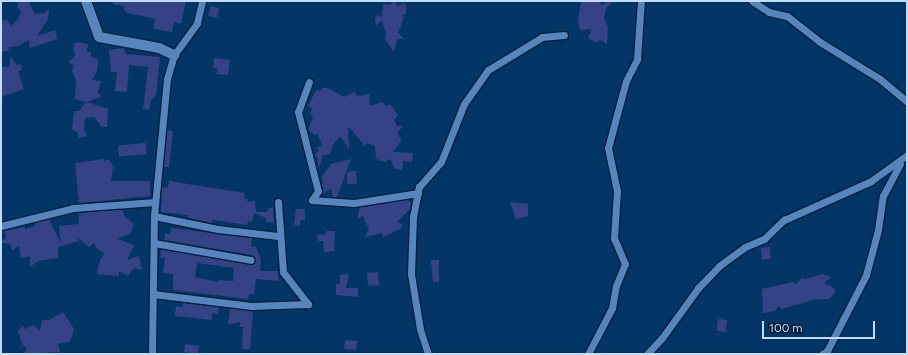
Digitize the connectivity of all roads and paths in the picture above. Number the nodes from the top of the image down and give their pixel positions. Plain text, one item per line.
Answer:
1 (86, 1) edge
2 (202, 1) edge
3 (641, 1) edge
4 (752, 1) edge
5 (564, 34) dead end
6 (174, 55) junction
7 (309, 82) dead end
8 (907, 102) edge
9 (907, 156) edge
10 (418, 193) junction
11 (155, 202) junction
12 (278, 202) dead end
13 (154, 216) junction
14 (1, 226) edge
15 (278, 236) junction
16 (154, 243) junction
17 (251, 260) dead end
18 (153, 294) junction
19 (152, 354) edge
20 (428, 354) edge
21 (588, 354) edge
22 (647, 354) edge
23 (822, 354) edge

1 - 6 street
2 - 6 street
3 - 21 street
4 - 8 street
5 - 10 street
6 - 11 street
7 - 10 street
9 - 22 street
9 - 23 street
10 - 20 street
11 - 13 street
11 - 14 street
12 - 15 street
13 - 15 street
13 - 16 street
15 - 18 street
16 - 17 street
16 - 18 street
18 - 19 street

